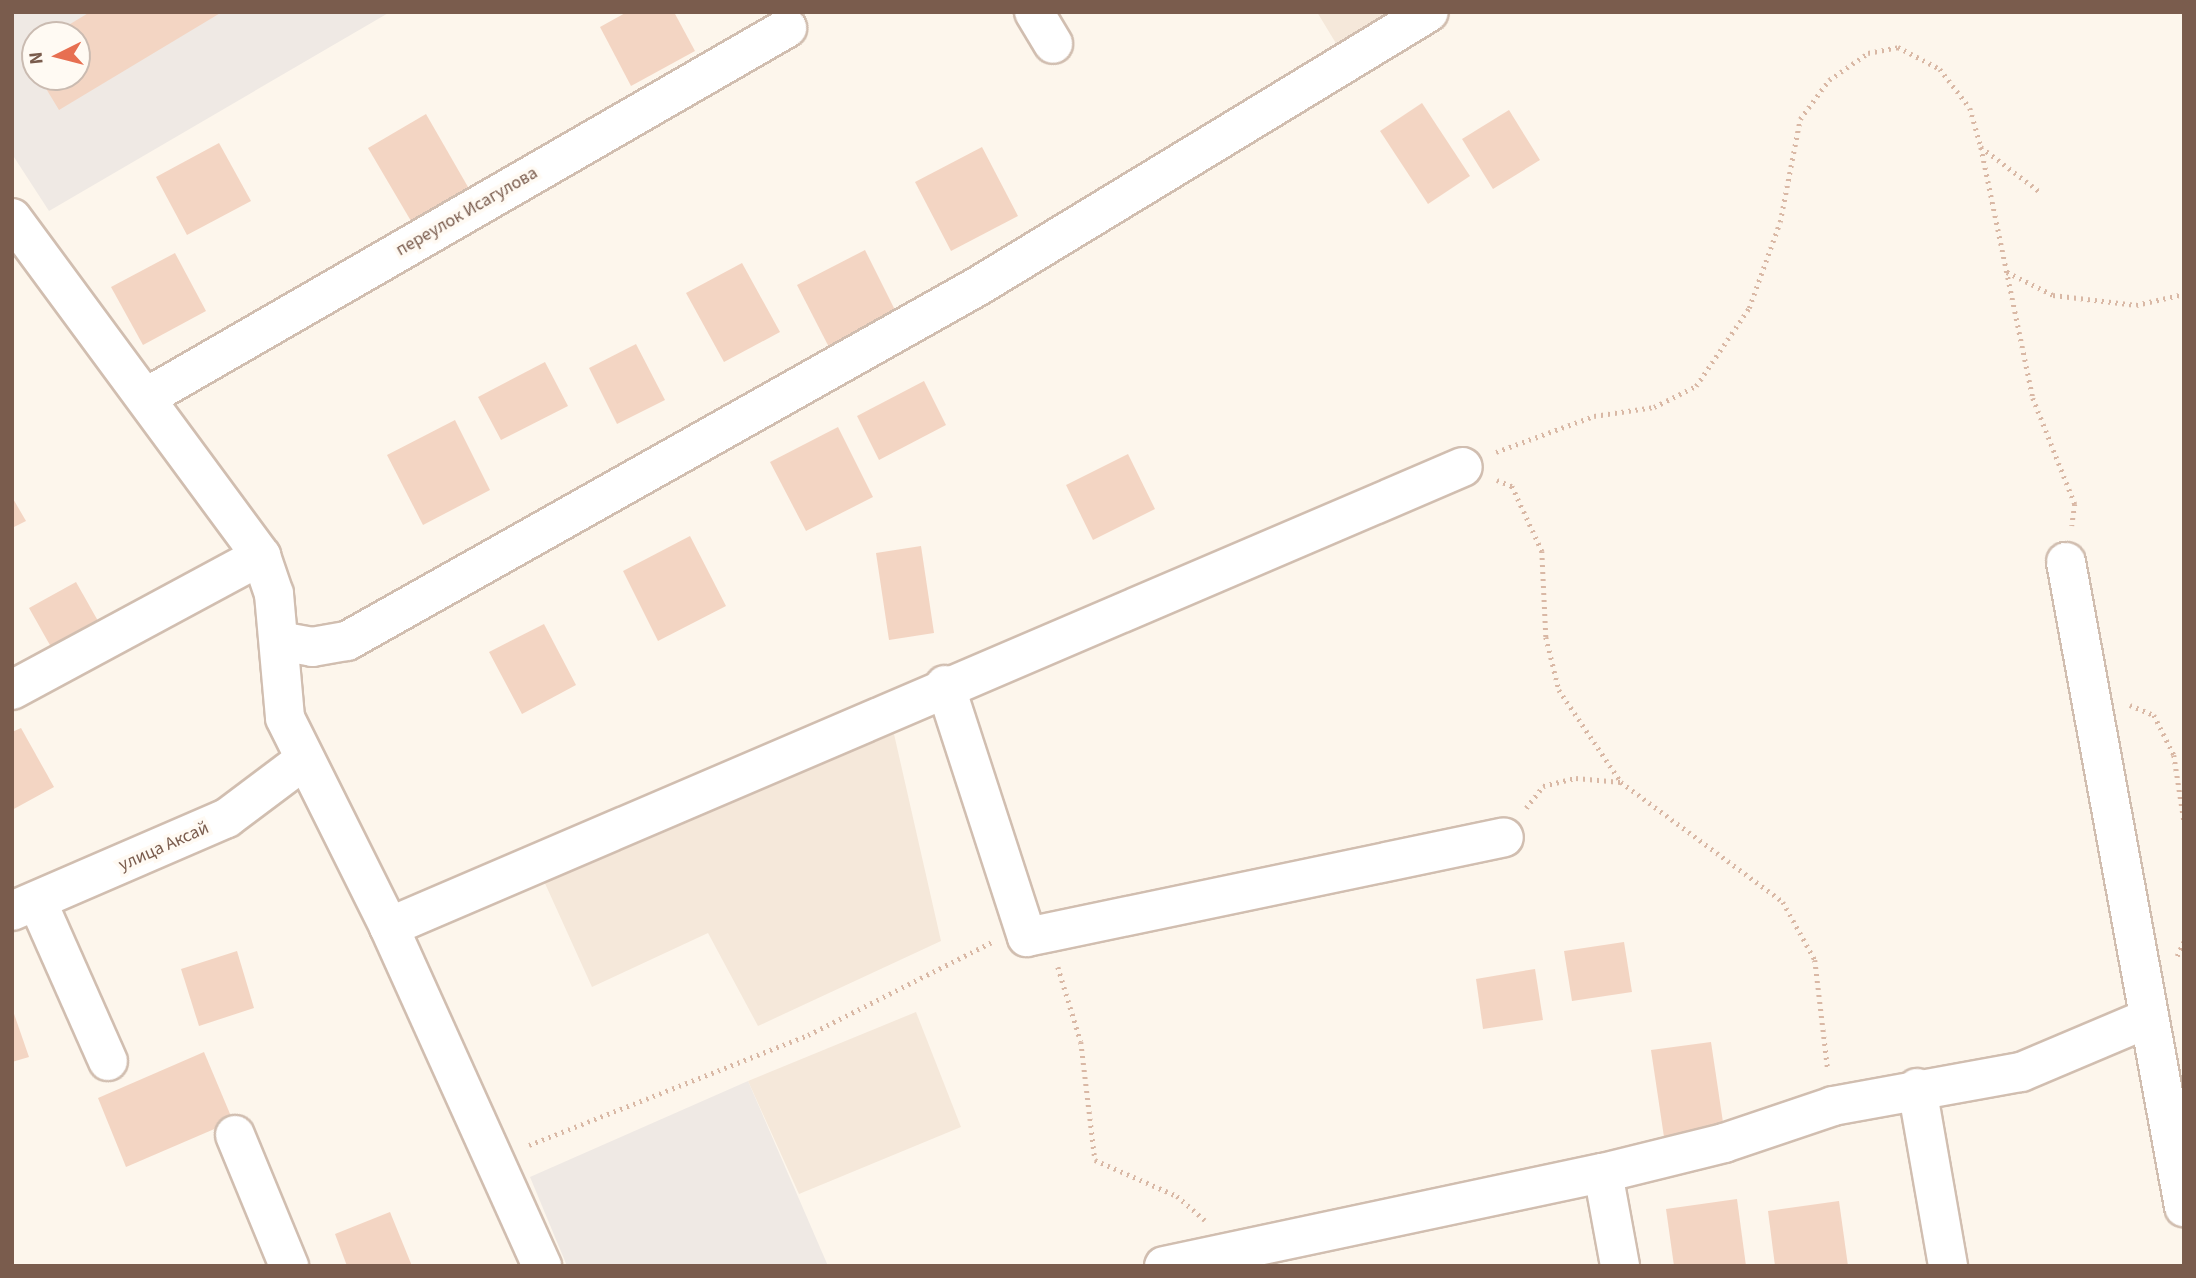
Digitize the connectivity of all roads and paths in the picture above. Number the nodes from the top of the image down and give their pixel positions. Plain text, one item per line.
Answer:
1 (1429, 12) edge
2 (788, 27) dead end
3 (1981, 147) junction
4 (2040, 192) dead end
5 (12, 218) edge
6 (2007, 272) junction
7 (2184, 294) edge
8 (147, 397) junction
9 (1463, 467) junction
10 (261, 556) junction
11 (2066, 562) joint
12 (279, 641) junction
13 (945, 685) junction
14 (2090, 689) junction
15 (12, 690) edge
16 (303, 761) junction
17 (1620, 782) junction
18 (2184, 820) edge
19 (1504, 837) joint
20 (24, 906) edge
21 (389, 927) junction
22 (1038, 935) junction
23 (2149, 1017) junction
24 (108, 1061) dead end
25 (1917, 1088) junction
26 (1833, 1106) junction
27 (235, 1135) dead end
28 (493, 1160) junction
29 (1603, 1173) junction
30 (2184, 1207) edge
31 (1239, 1250) junction
32 (289, 1266) edge
33 (542, 1266) edge
34 (1164, 1266) edge
35 (1620, 1266) edge
36 (1948, 1266) edge

1 - 12 street
2 - 8 street, переулок Исагулова
3 - 4 path
3 - 6 path
3 - 9 path
5 - 8 street
6 - 7 path
6 - 11 path
8 - 10 street
9 - 13 street
9 - 17 path
10 - 12 street
10 - 15 street
11 - 14 street
12 - 16 street
13 - 21 street
13 - 22 street
14 - 18 path
14 - 23 street
16 - 20 street, улица Аксай
16 - 21 street
17 - 19 path
17 - 26 path
19 - 22 street
20 - 24 street
21 - 28 street
22 - 28 path
22 - 31 path
23 - 25 street
23 - 30 street
25 - 26 street
25 - 36 street
26 - 29 street
27 - 32 street
28 - 33 street
29 - 31 street
29 - 35 street
31 - 34 street

